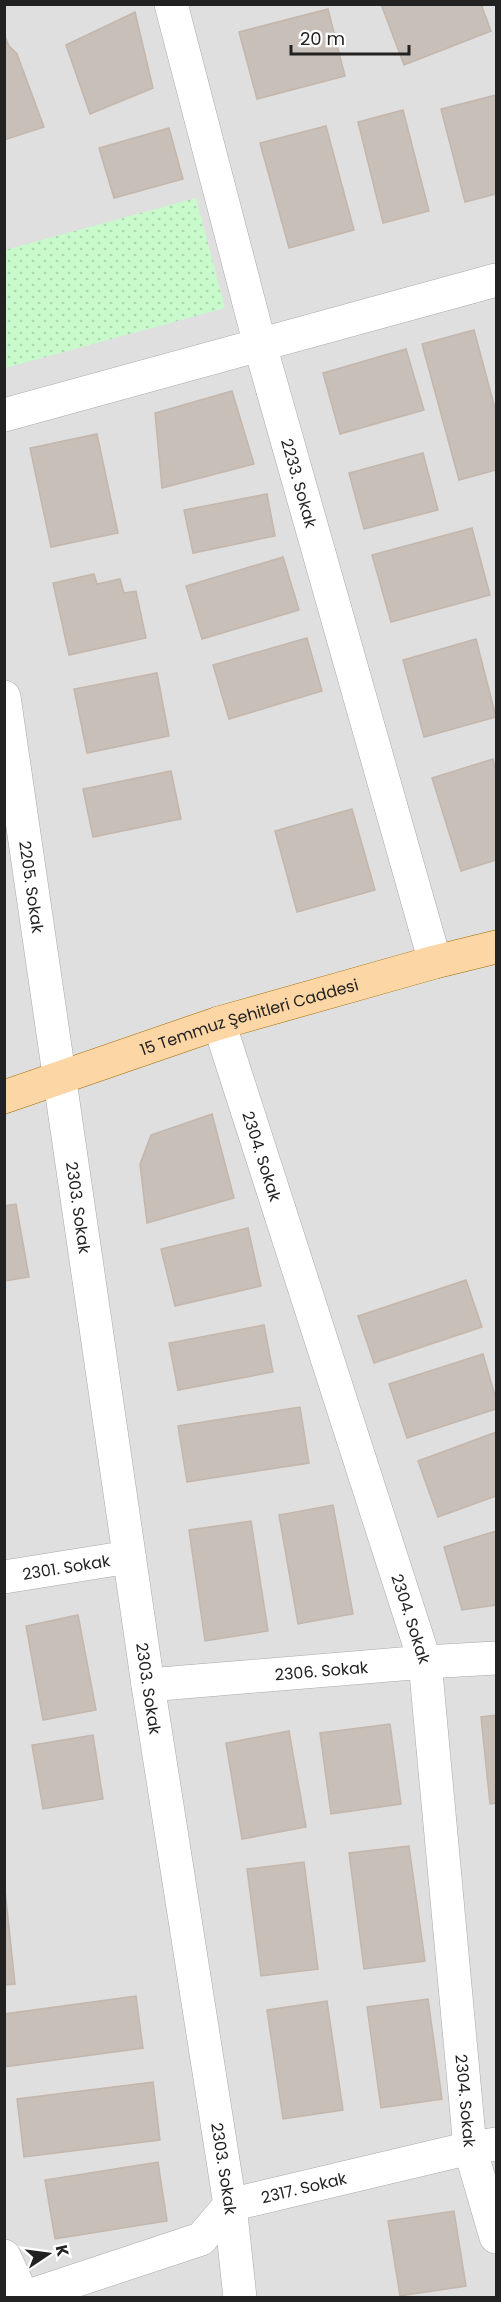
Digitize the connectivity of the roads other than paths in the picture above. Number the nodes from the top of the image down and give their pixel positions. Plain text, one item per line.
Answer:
1 (171, 4) edge
2 (496, 280) edge
3 (260, 345) junction
4 (4, 415) edge
5 (4, 697) edge
6 (496, 947) edge
7 (435, 962) junction
8 (219, 1023) junction
9 (61, 1078) junction
10 (4, 1097) edge
11 (129, 1557) junction
12 (4, 1577) edge
13 (496, 1658) edge
14 (425, 1662) junction
15 (148, 1686) junction
16 (483, 2146) edge
17 (230, 2205) junction
18 (496, 2237) edge
19 (4, 2256) edge
20 (23, 2297) edge
21 (240, 2298) edge

1 - 3 street, 2233. Sokak
2 - 3 street
3 - 4 street
3 - 7 street, 2233. Sokak
5 - 9 street, 2205. Sokak
6 - 7 main road, 15 Temmuz Şehitleri Caddesi
7 - 8 main road, 15 Temmuz Şehitleri Caddesi
8 - 9 main road, 15 Temmuz Şehitleri Caddesi
8 - 14 street, 2304. Sokak
9 - 10 main road, 15 Temmuz Şehitleri Caddesi
9 - 11 street, 2303. Sokak
11 - 12 street, 2301. Sokak
11 - 15 street, 2303. Sokak
13 - 14 street, 2306. Sokak
14 - 15 street, 2306. Sokak
14 - 16 street, 2304. Sokak
15 - 17 street, 2303. Sokak
16 - 17 street, 2317. Sokak
16 - 18 street, 2304. Sokak
17 - 20 street
17 - 21 street, 2303. Sokak
19 - 20 street

